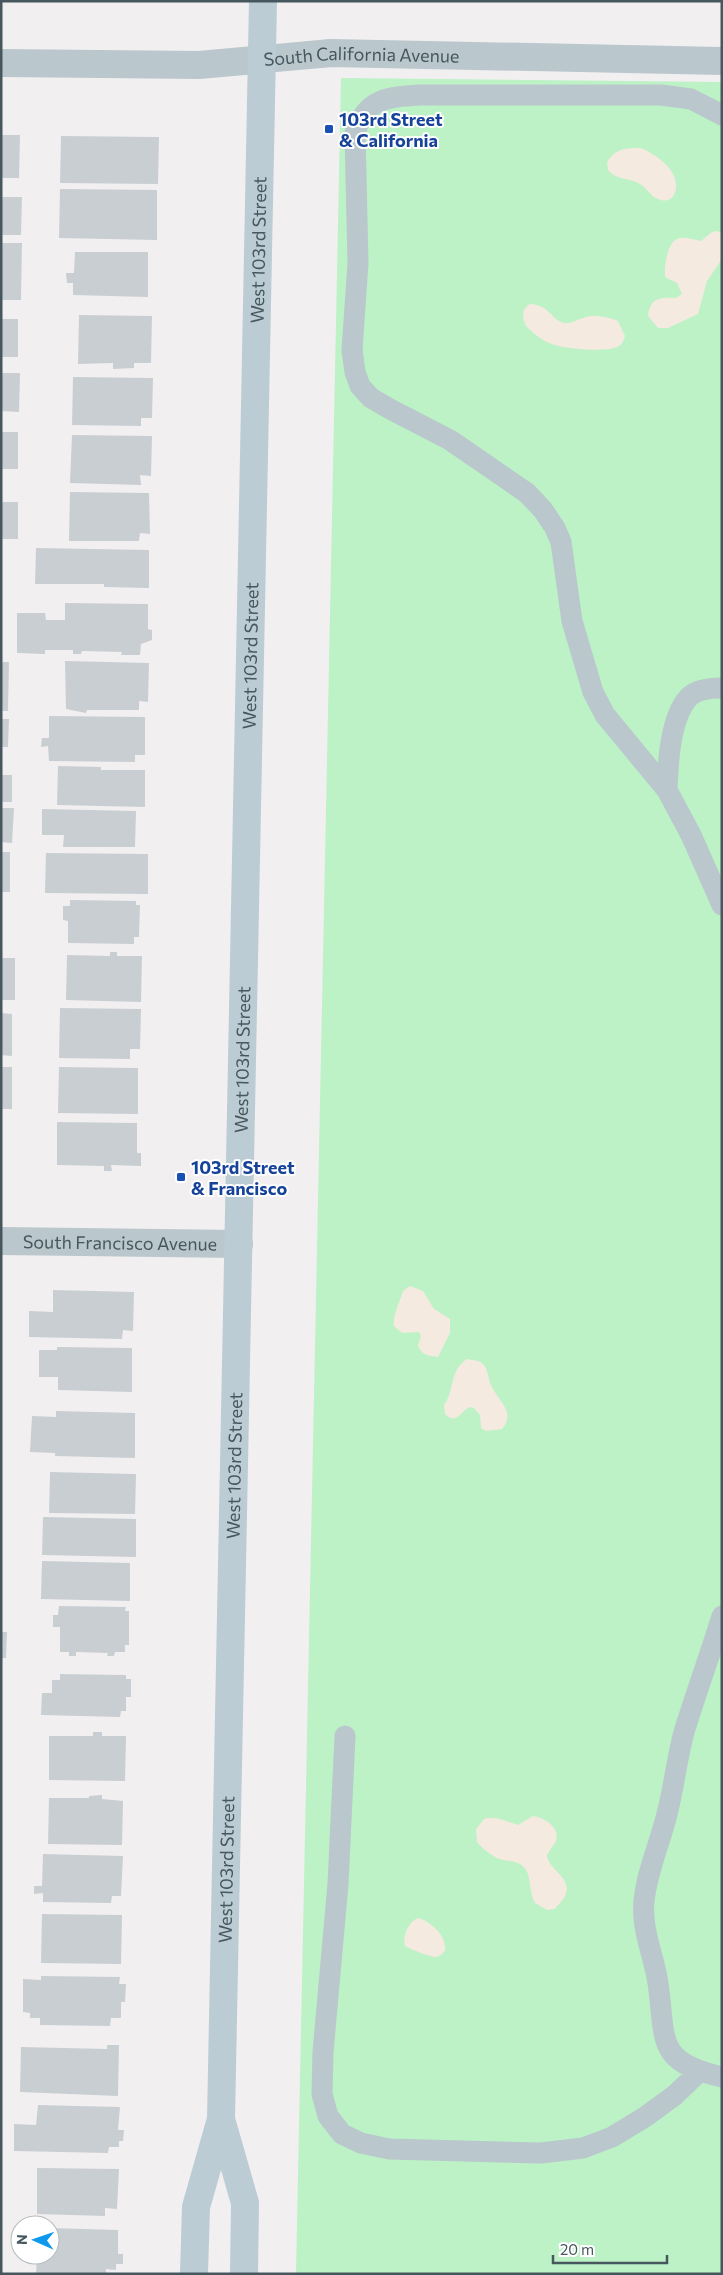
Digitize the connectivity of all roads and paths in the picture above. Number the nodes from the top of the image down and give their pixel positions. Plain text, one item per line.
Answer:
1 (263, 1) edge
2 (262, 60) junction
3 (722, 62) edge
4 (1, 64) edge
5 (722, 115) edge
6 (722, 688) edge
7 (667, 790) junction
8 (722, 905) edge
9 (1, 1241) edge
10 (238, 1244) junction
11 (722, 1616) edge
12 (345, 1736) dead end
13 (700, 2072) junction
14 (722, 2077) edge
15 (221, 2119) junction
16 (194, 2274) edge
17 (244, 2274) edge

1 - 2 main road, West 103rd Street
2 - 3 street, South California Avenue
2 - 4 street, South California Avenue
2 - 10 main road, West 103rd Street
5 - 7 lane
6 - 7 lane
7 - 8 lane
9 - 10 street, South Francisco Avenue
10 - 15 main road, West 103rd Street
11 - 13 lane
12 - 13 lane
13 - 14 lane
15 - 16 main road, West 103rd Street
15 - 17 main road, West 103rd Street

